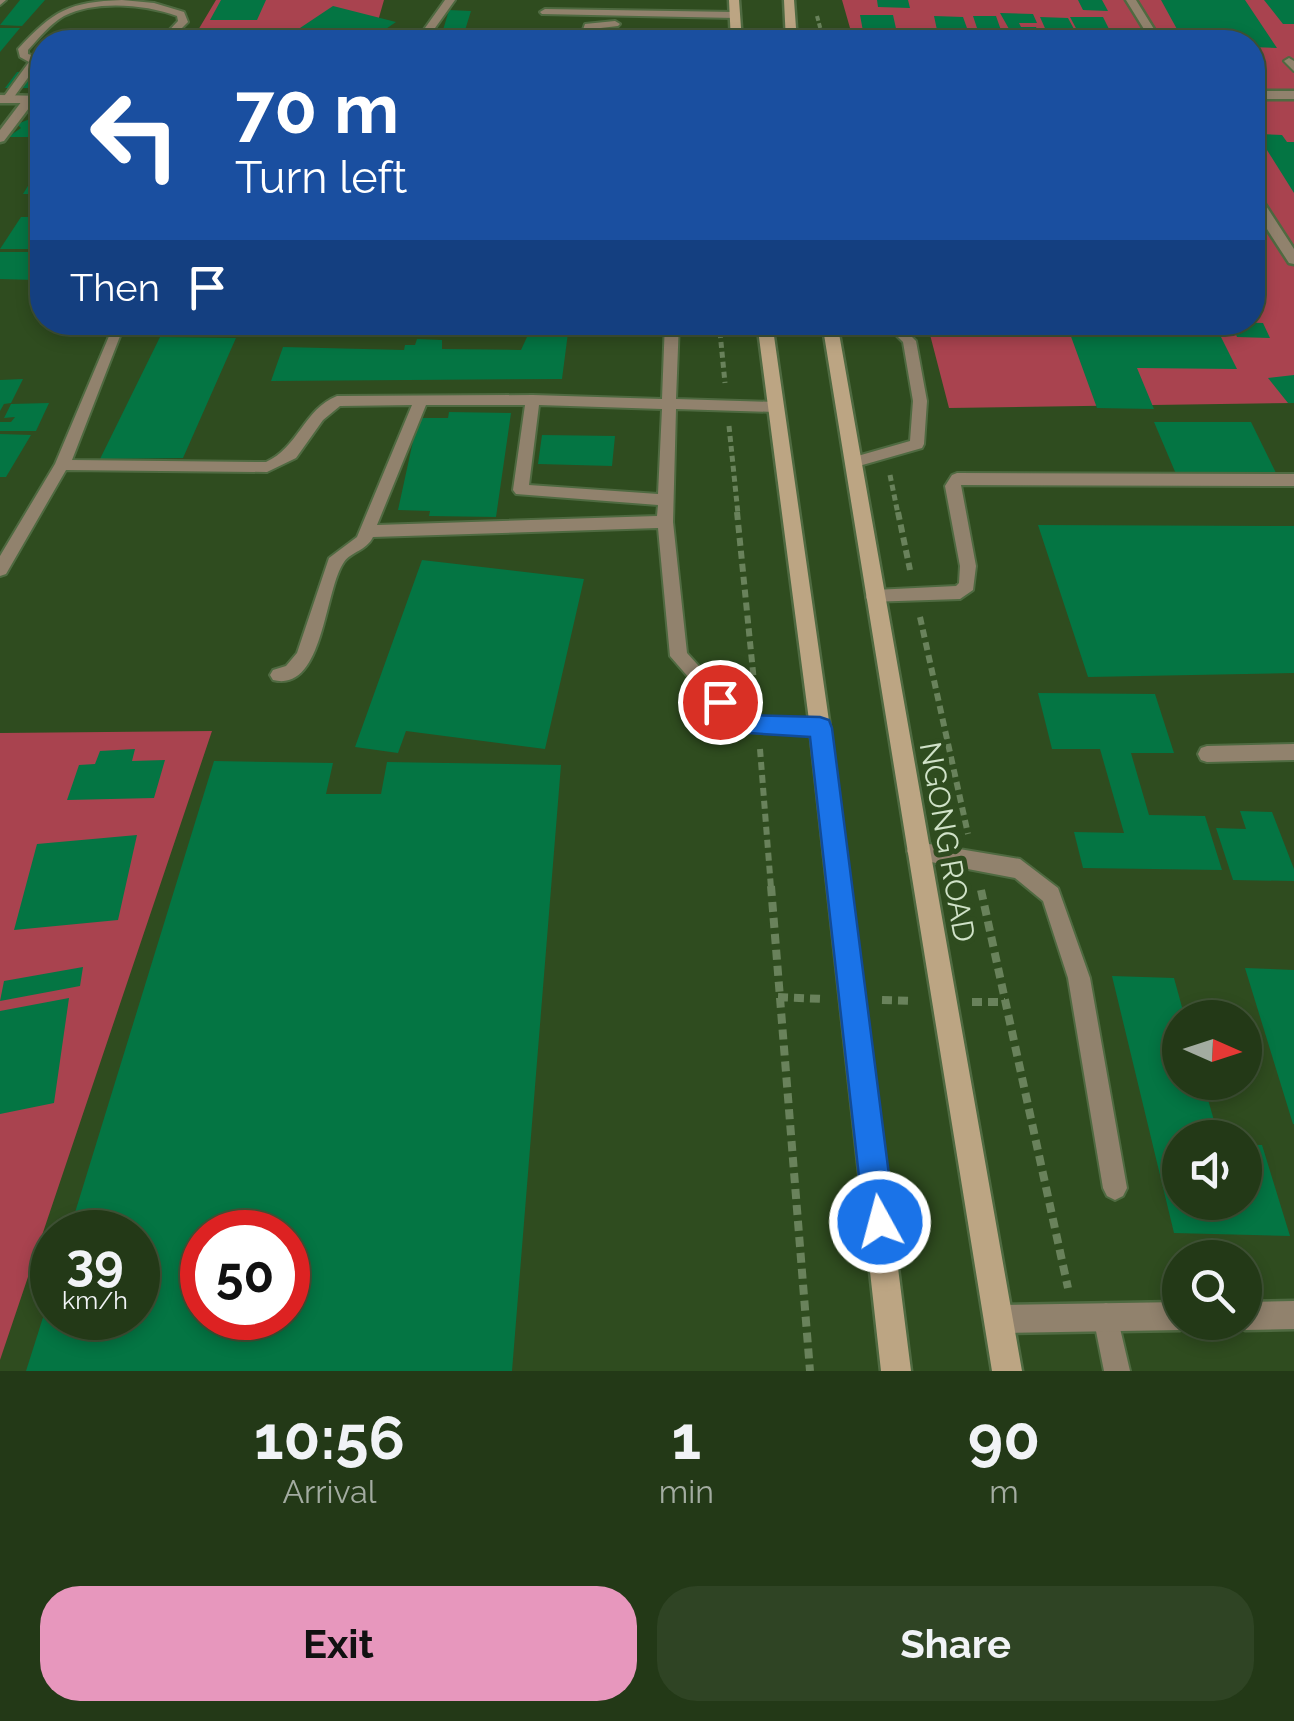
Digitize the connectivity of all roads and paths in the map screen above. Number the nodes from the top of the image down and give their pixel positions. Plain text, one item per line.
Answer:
1 (450, 0) edge
2 (734, 0) edge
3 (788, 0) edge
4 (1131, 0) edge
5 (545, 12) dead end
6 (653, 14) junction
7 (735, 15) junction
8 (43, 30) edge
9 (174, 30) edge
10 (429, 30) edge
11 (587, 30) edge
12 (736, 30) edge
13 (791, 30) edge
14 (1150, 30) edge
15 (30, 71) edge
16 (1265, 95) edge
17 (1294, 95) edge
18 (4, 99) edge
19 (30, 100) edge
20 (30, 106) edge
21 (0, 138) edge
22 (1265, 214) edge
23 (1294, 260) edge
24 (117, 335) edge
25 (672, 335) edge
26 (720, 335) edge
27 (766, 335) edge
28 (831, 335) edge
29 (903, 335) edge
30 (421, 400) junction
31 (534, 400) junction
32 (669, 403) junction
33 (726, 405) junction
34 (775, 407) junction
35 (852, 462) junction
36 (62, 465) junction
37 (1294, 480) edge
38 (666, 500) junction
39 (665, 522) junction
40 (368, 531) junction
41 (0, 570) edge
42 (874, 597) junction
43 (279, 675) dead end
44 (758, 725) junction
45 (820, 728) junction
46 (1294, 752) edge
47 (1207, 754) dead end
48 (918, 851) junction
49 (778, 996) junction
50 (854, 1000) junction
51 (946, 1002) junction
52 (1006, 1002) dead end
53 (1115, 1188) dead end
54 (1106, 1316) junction
55 (1162, 1316) edge
56 (1262, 1316) edge
57 (1294, 1316) edge
58 (999, 1319) junction
59 (810, 1371) edge
60 (896, 1371) edge
61 (1008, 1371) edge
62 (1117, 1371) edge

1 - 10 lane
2 - 7 main road
3 - 13 main road
4 - 14 street
5 - 6 lane
6 - 7 lane
6 - 11 lane
7 - 12 main road
8 - 9 lane
15 - 18 lane
16 - 17 street
18 - 19 street
20 - 21 street
22 - 23 street
24 - 36 lane
25 - 32 lane
26 - 33 path
27 - 34 main road
28 - 35 main road, NGONG ROAD
29 - 35 lane
30 - 31 lane
30 - 36 lane
30 - 40 lane
31 - 32 lane
31 - 38 lane
32 - 33 lane
32 - 38 lane
33 - 34 lane
33 - 44 path
34 - 45 main road
35 - 42 main road, NGONG ROAD
36 - 41 lane
37 - 42 lane
38 - 39 lane
39 - 40 lane
39 - 44 lane
40 - 43 lane
42 - 48 main road, NGONG ROAD
44 - 45 lane
44 - 49 path
45 - 50 main road
46 - 47 lane
48 - 51 main road, NGONG ROAD
48 - 53 lane
49 - 50 path
49 - 59 path
50 - 51 path
50 - 60 main road
51 - 52 path
51 - 58 main road, NGONG ROAD
54 - 55 street
54 - 58 street
54 - 62 lane
56 - 57 street
58 - 61 main road, NGONG ROAD

